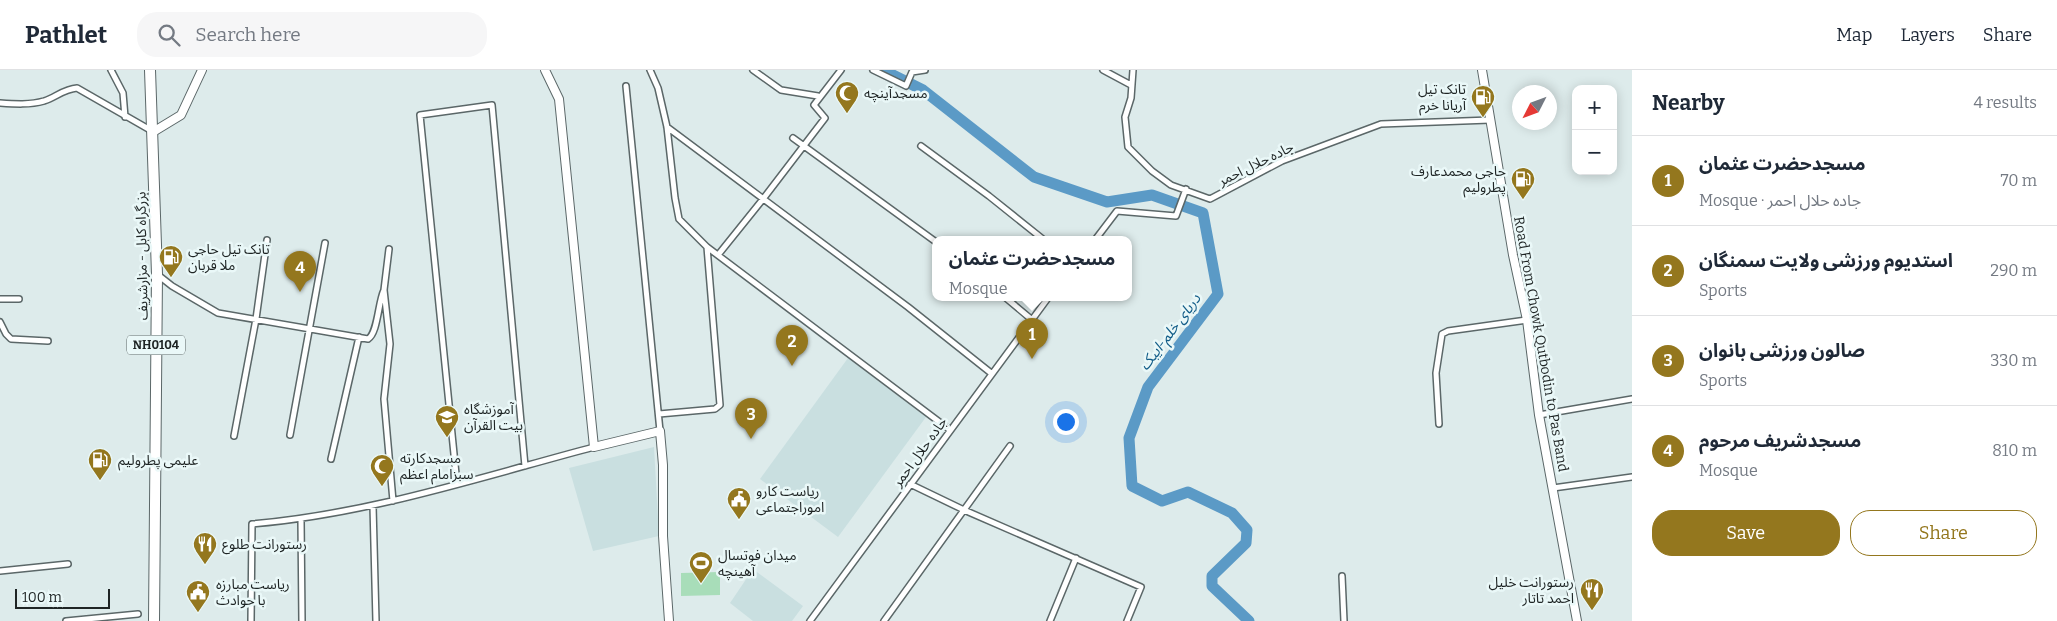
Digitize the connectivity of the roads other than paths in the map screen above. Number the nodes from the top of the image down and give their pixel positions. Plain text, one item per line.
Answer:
1 (111, 70) edge
2 (150, 70) edge
3 (202, 70) edge
4 (545, 70) edge
5 (650, 70) edge
6 (753, 70) edge
7 (841, 70) edge
8 (873, 70) edge
9 (925, 70) edge
10 (1103, 70) edge
11 (1133, 70) edge
12 (1482, 70) edge
13 (1130, 85) junction
14 (626, 86) dead end
15 (818, 96) junction
16 (0, 103) edge
17 (126, 117) junction
18 (1490, 120) junction
19 (667, 128) junction
20 (153, 132) junction
21 (793, 138) dead end
22 (804, 146) junction
23 (921, 146) dead end
24 (1186, 189) junction
25 (763, 200) junction
26 (1039, 236) edge
27 (1098, 236) edge
28 (932, 239) edge
29 (266, 240) dead end
30 (325, 243) dead end
31 (707, 247) junction
32 (389, 249) dead end
33 (718, 254) junction
34 (157, 274) junction
35 (384, 290) junction
36 (19, 298) dead end
37 (0, 299) edge
38 (1010, 301) edge
39 (1046, 301) edge
40 (256, 319) junction
41 (1031, 319) junction
42 (1527, 320) junction
43 (0, 322) edge
44 (311, 328) junction
45 (358, 337) junction
46 (48, 340) dead end
47 (992, 373) junction
48 (1632, 399) edge
49 (659, 414) junction
50 (1539, 415) junction
51 (1439, 424) dead end
52 (950, 430) junction
53 (660, 431) junction
54 (290, 435) dead end
55 (234, 436) dead end
56 (1010, 446) dead end
57 (594, 447) junction
58 (331, 459) dead end
59 (525, 466) junction
60 (1632, 477) edge
61 (457, 484) junction
62 (910, 484) junction
63 (1553, 488) junction
64 (393, 501) junction
65 (373, 506) junction
66 (964, 510) junction
67 (301, 520) junction
68 (1076, 558) junction
69 (68, 564) dead end
70 (0, 572) edge
71 (1342, 576) dead end
72 (138, 614) dead end
73 (887, 620) edge
74 (66, 621) edge
75 (154, 621) edge
76 (251, 621) edge
77 (302, 621) edge
78 (376, 621) edge
79 (669, 621) edge
80 (810, 621) edge
81 (1050, 621) edge
82 (1126, 621) edge
83 (1344, 621) edge
84 (1577, 621) edge

1 - 17 street
2 - 20 highway, بزرگراه کابل - مزارشریف / NH0104
3 - 20 street
4 - 57 street
5 - 19 street
6 - 15 street
7 - 15 street
8 - 9 street
10 - 13 street
11 - 13 street
12 - 18 street, Road From Chowk Qutbodin to Pas Band
13 - 24 street
14 - 49 street
15 - 22 street
16 - 17 street
17 - 20 street
18 - 24 street, جاده حلال احمر
18 - 42 street, Road From Chowk Qutbodin to Pas Band
19 - 25 street
19 - 31 street
20 - 34 highway, بزرگراه کابل - مزارشریف / NH0104
21 - 22 street
22 - 25 street
22 - 28 street
23 - 26 street
24 - 27 street
25 - 33 street
25 - 47 street
29 - 40 street
30 - 44 street
31 - 33 street
31 - 49 street
32 - 35 street
33 - 52 street
34 - 40 street
34 - 75 highway, بزرگراه کابل - مزارشریف / NH0104
35 - 45 street
35 - 64 street
36 - 37 street
38 - 41 street
39 - 41 street, جاده حلال احمر
40 - 44 street
40 - 55 street
41 - 47 street, جاده حلال احمر
42 - 50 street, Road From Chowk Qutbodin to Pas Band
42 - 51 street
43 - 46 street
44 - 45 street
44 - 54 street
45 - 58 street
47 - 52 street, جاده حلال احمر
48 - 50 street
49 - 53 street
50 - 63 street, Road From Chowk Qutbodin to Pas Band
52 - 62 street, جاده حلال احمر
53 - 57 street
53 - 79 street
56 - 66 street
57 - 59 street
59 - 61 street
59 - 61 street
60 - 63 street
61 - 64 street
62 - 66 street
62 - 80 street, جاده حلال احمر
63 - 84 street, Road From Chowk Qutbodin to Pas Band
64 - 65 street
65 - 67 street
65 - 78 street
66 - 68 street
66 - 73 street
67 - 76 street
67 - 77 street
68 - 81 street
68 - 82 street
69 - 70 street
71 - 83 street
72 - 74 street

